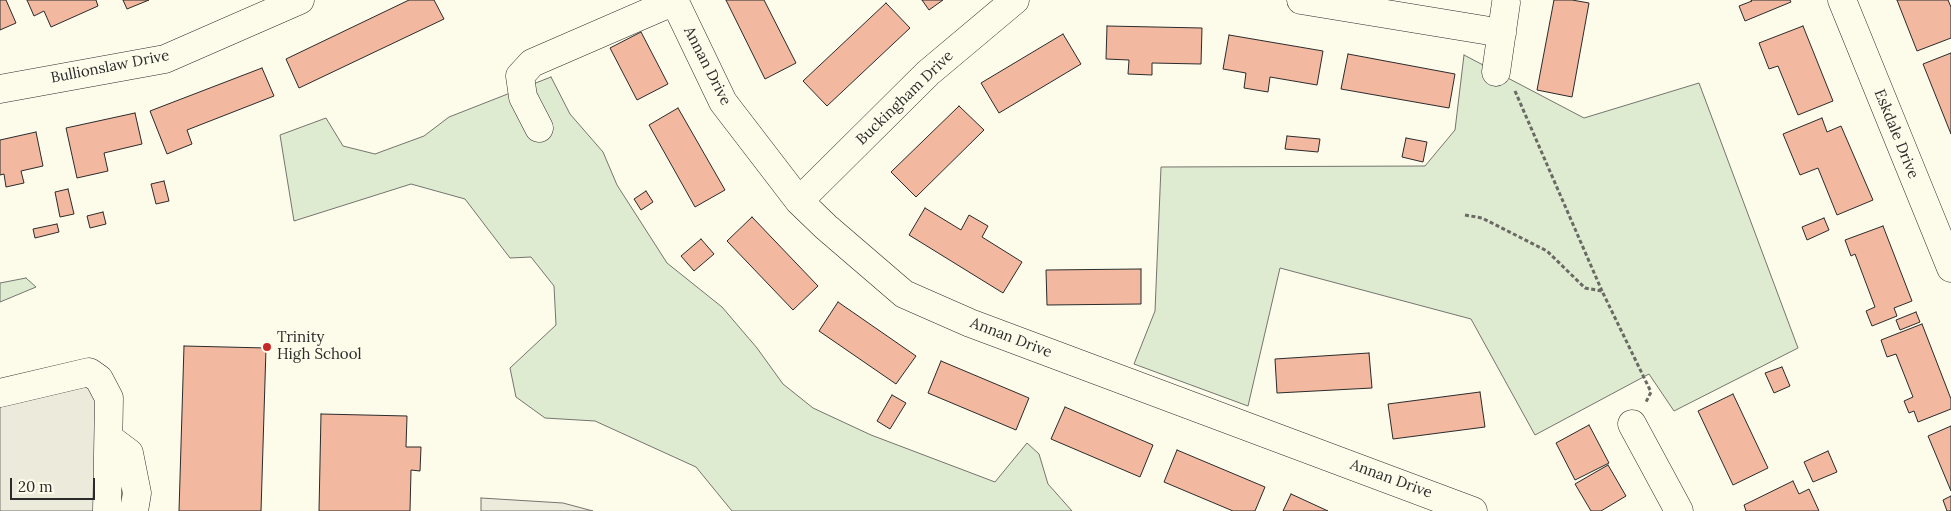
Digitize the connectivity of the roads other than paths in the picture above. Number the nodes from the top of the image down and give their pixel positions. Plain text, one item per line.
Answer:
1 (300, 0) edge
2 (675, 0) edge
3 (1014, 0) edge
4 (1301, 0) edge
5 (1842, 0) edge
6 (1506, 3) dead end
7 (1374, 6) edge
8 (1502, 33) junction
9 (1496, 72) dead end
10 (0, 89) edge
11 (539, 128) dead end
12 (799, 201) junction
13 (1951, 268) edge
14 (0, 393) edge
15 (1632, 424) road end
16 (109, 438) junction
17 (107, 511) edge
18 (134, 511) edge
19 (1473, 511) edge
20 (1679, 511) edge

1 - 10 street, Bullionslaw Drive
2 - 11 street
2 - 12 street, Annan Drive
3 - 12 street, Buckingham Drive
4 - 7 street
5 - 13 street, Eskdale Drive
6 - 8 street
7 - 8 street
8 - 9 street
12 - 19 street, Annan Drive
14 - 16 street
15 - 20 street
16 - 17 street
16 - 18 street

